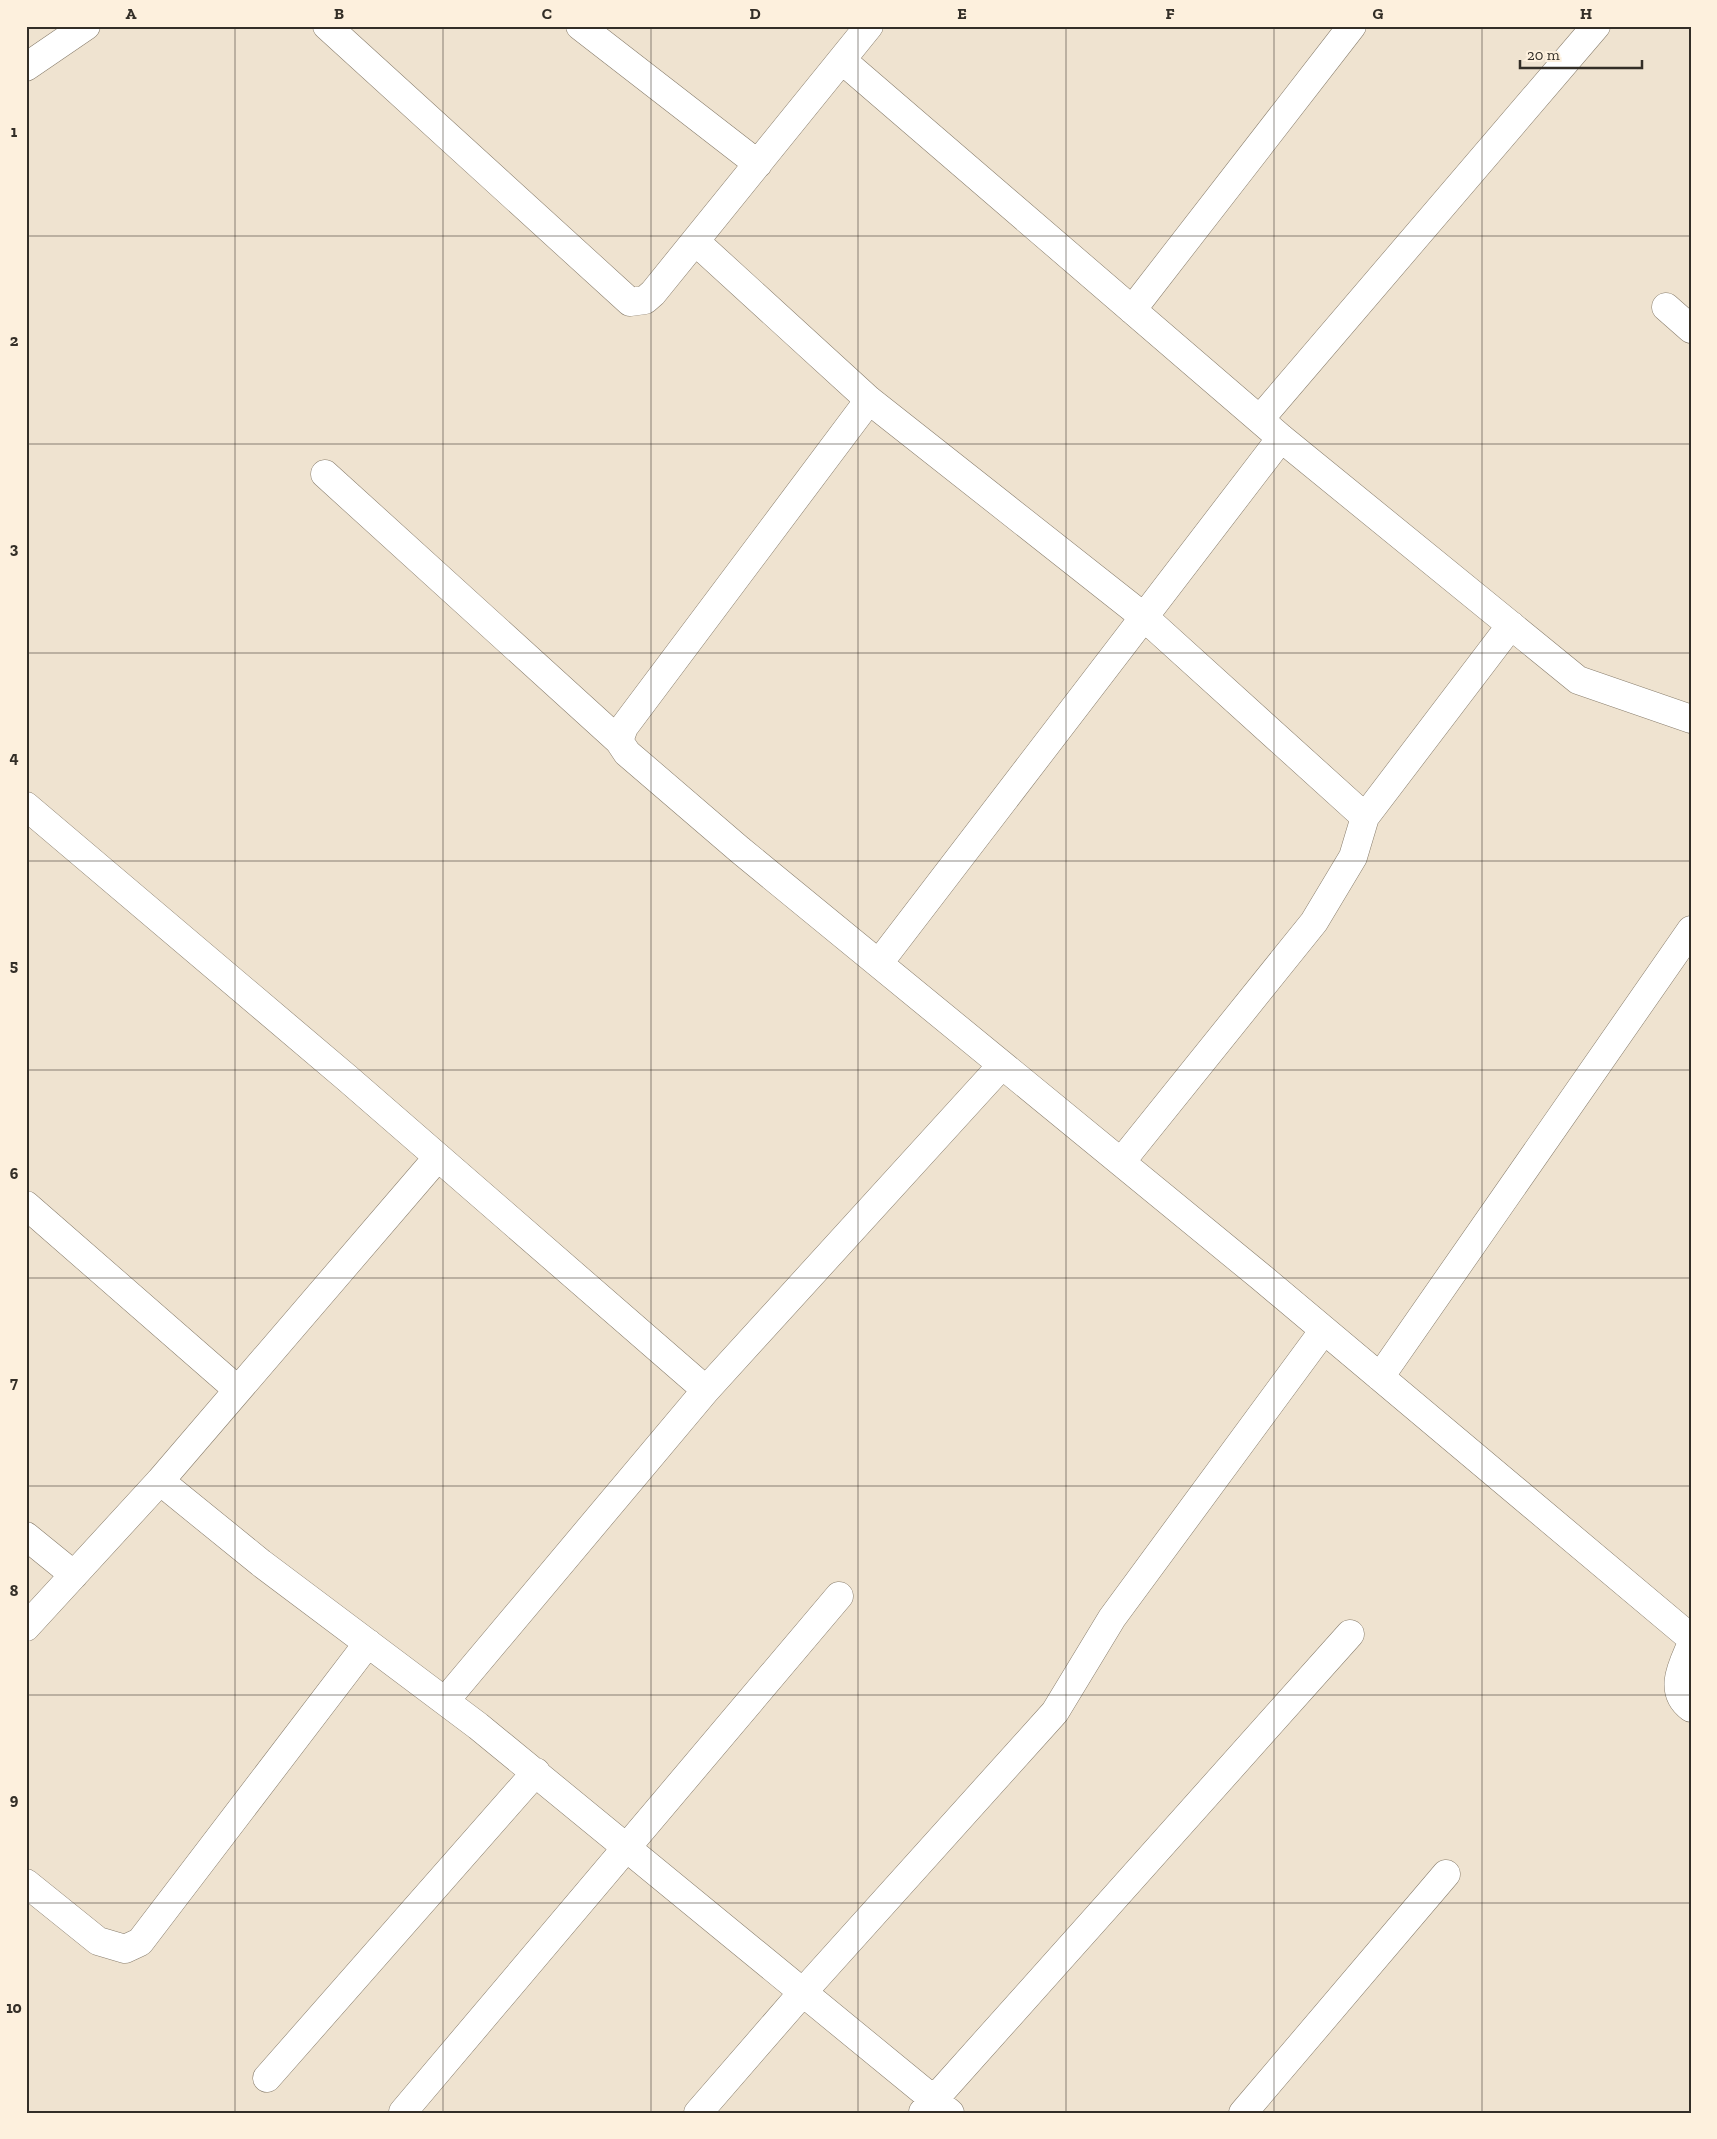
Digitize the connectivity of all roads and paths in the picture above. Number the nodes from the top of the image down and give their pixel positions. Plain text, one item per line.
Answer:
1 (86, 26) edge
2 (327, 26) edge
3 (580, 26) edge
4 (869, 26) edge
5 (1352, 26) edge
6 (1596, 26) edge
7 (843, 61) junction
8 (26, 67) edge
9 (758, 164) junction
10 (695, 241) junction
11 (1666, 307) dead end
12 (1132, 310) junction
13 (1691, 329) edge
14 (869, 400) junction
15 (1260, 419) junction
16 (1281, 438) junction
17 (325, 474) dead end
18 (1144, 617) junction
19 (1511, 625) junction
20 (1691, 719) edge
21 (619, 741) junction
22 (26, 806) edge
23 (1365, 817) junction
24 (1691, 930) edge
25 (879, 964) junction
26 (1002, 1065) junction
27 (438, 1157) junction
28 (1120, 1162) junction
29 (26, 1205) edge
30 (1324, 1330) junction
31 (1380, 1377) junction
32 (238, 1390) junction
33 (706, 1390) junction
34 (160, 1481) junction
35 (26, 1536) edge
36 (74, 1574) junction
37 (839, 1596) dead end
38 (26, 1627) edge
39 (1350, 1634) dead end
40 (1691, 1638) edge
41 (368, 1644) junction
42 (1691, 1645) edge
43 (445, 1701) junction
44 (1691, 1708) edge
45 (536, 1772) junction
46 (627, 1847) junction
47 (1446, 1874) dead end
48 (26, 1883) edge
49 (803, 1992) junction
50 (267, 2078) dead end
51 (936, 2108) edge
52 (403, 2112) edge
53 (698, 2113) edge
54 (1243, 2113) edge

1 - 8 street
2 - 10 street
3 - 9 street
4 - 7 street
5 - 12 street
6 - 15 street
7 - 9 street
7 - 12 street
9 - 10 street
10 - 14 street
11 - 13 street
12 - 15 street
14 - 18 street
14 - 21 street
15 - 16 street
16 - 18 street
16 - 19 street
17 - 21 street
18 - 23 street
18 - 25 street
19 - 20 street
19 - 23 street
21 - 25 street
22 - 27 street
23 - 28 street
24 - 31 street
25 - 26 street
26 - 28 street
26 - 33 street
27 - 32 street
27 - 33 street
28 - 30 street
29 - 32 street
30 - 31 street
30 - 49 street
31 - 40 street
32 - 34 street
33 - 43 street
34 - 36 street
34 - 41 street
35 - 36 street
36 - 38 street
37 - 46 street
39 - 51 street
41 - 43 street
41 - 48 street
42 - 44 street
43 - 45 street
45 - 46 street
45 - 50 street
46 - 49 street
46 - 52 street
47 - 54 street
49 - 51 street
49 - 53 street

